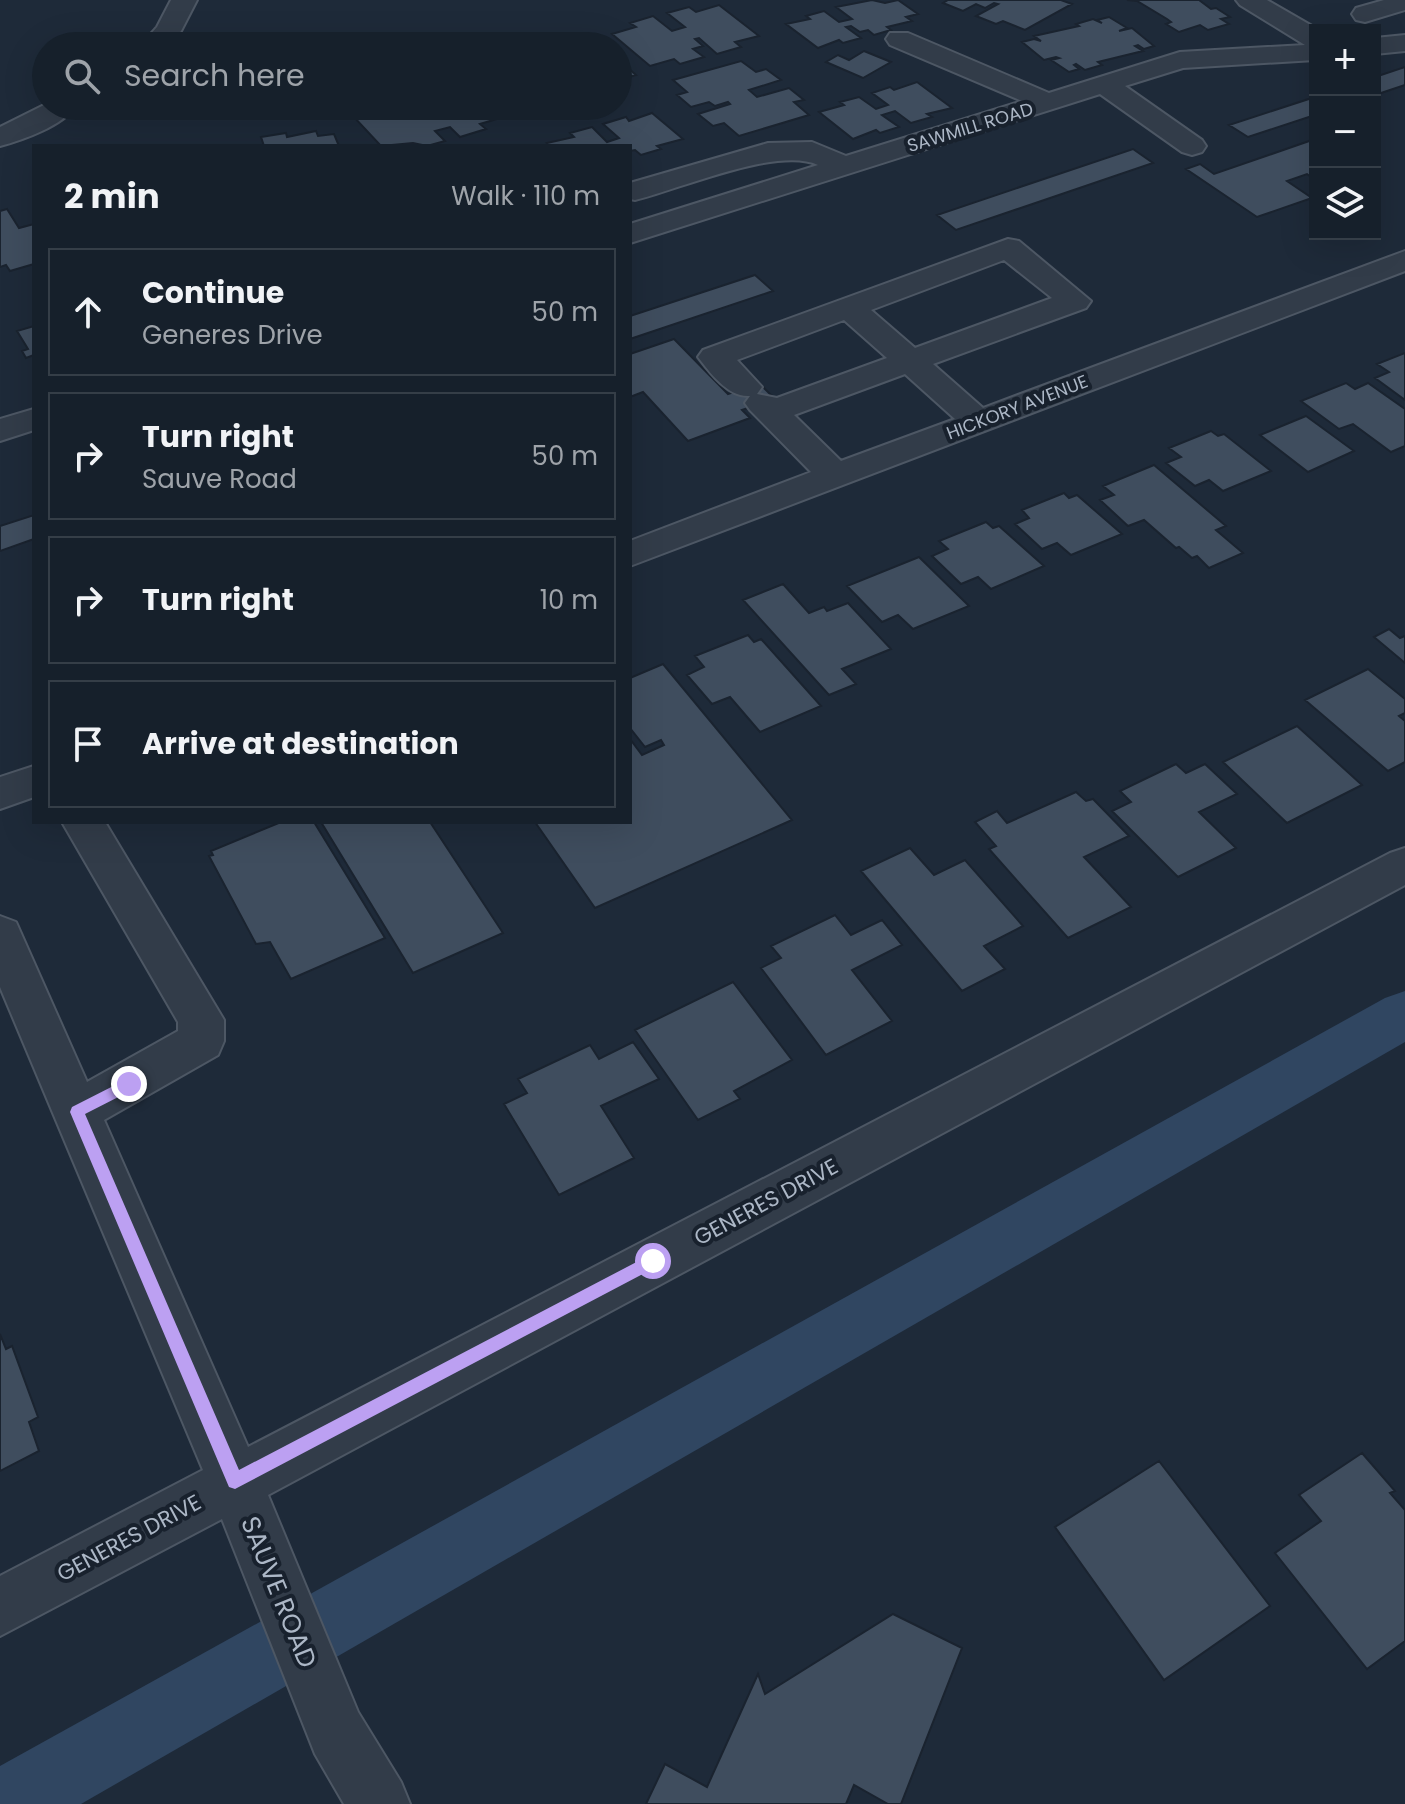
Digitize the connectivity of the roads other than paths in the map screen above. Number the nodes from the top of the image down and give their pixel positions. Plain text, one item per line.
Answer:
1 (184, 0) edge
2 (1249, 0) edge
3 (1405, 2) edge
4 (1365, 14) dead end
5 (167, 32) edge
6 (1309, 35) edge
7 (899, 39) dead end
8 (1405, 43) edge
9 (1381, 45) edge
10 (1309, 52) edge
11 (1104, 84) junction
12 (1046, 102) junction
13 (34, 120) edge
14 (0, 137) edge
15 (1192, 146) dead end
16 (844, 166) junction
17 (635, 191) dead end
18 (632, 233) edge
19 (1405, 260) edge
20 (849, 308) junction
21 (910, 362) junction
22 (759, 401) junction
23 (32, 420) edge
24 (979, 422) junction
25 (0, 430) edge
26 (835, 476) junction
27 (632, 553) edge
28 (32, 782) edge
29 (0, 794) edge
30 (84, 824) edge
31 (1405, 865) edge
32 (0, 934) edge
33 (77, 1112) junction
34 (235, 1481) junction
35 (0, 1607) edge
36 (379, 1804) edge

1 - 5 street
2 - 6 street
3 - 4 street
7 - 12 street
8 - 9 street
10 - 11 street, SAWMILL ROAD
11 - 12 street, SAWMILL ROAD
11 - 15 street
12 - 16 street, SAWMILL ROAD
13 - 14 street
16 - 17 street
16 - 18 street, SAWMILL ROAD
19 - 24 street, HICKORY AVENUE
20 - 21 street
20 - 21 street
20 - 22 street
21 - 22 street
21 - 24 street
22 - 26 street
23 - 25 street
24 - 26 street, HICKORY AVENUE
26 - 27 street, HICKORY AVENUE
28 - 29 street
30 - 33 street
31 - 34 street, GENERES DRIVE
32 - 33 street, SAUVE ROAD
33 - 34 street, SAUVE ROAD
34 - 35 street, GENERES DRIVE
34 - 36 street, SAUVE ROAD

